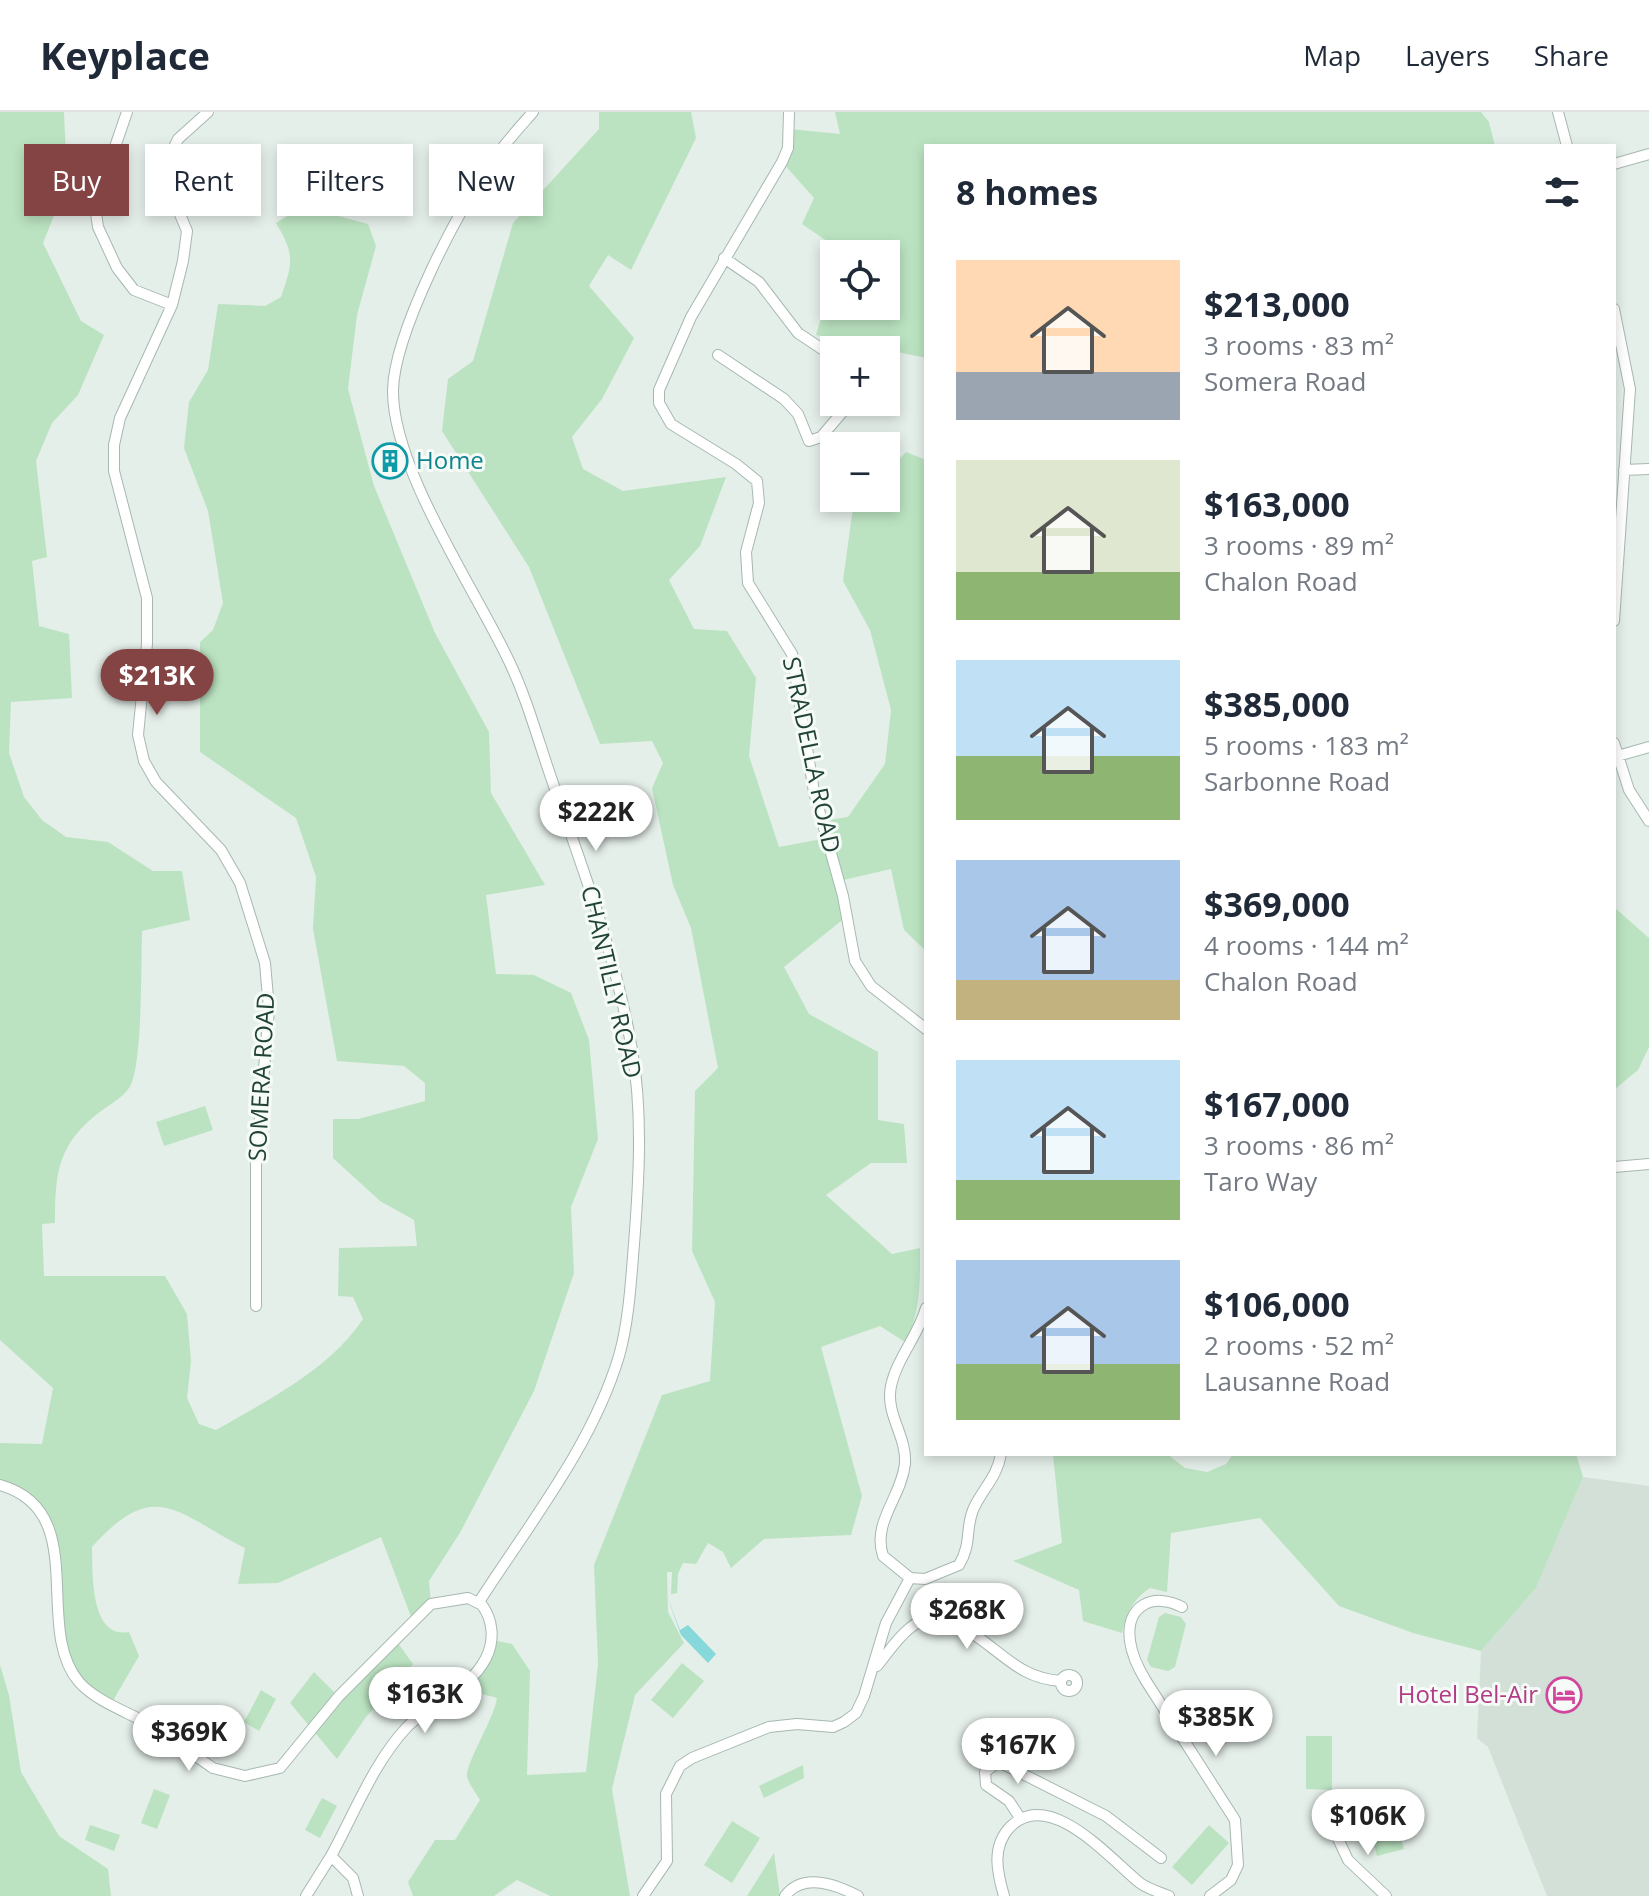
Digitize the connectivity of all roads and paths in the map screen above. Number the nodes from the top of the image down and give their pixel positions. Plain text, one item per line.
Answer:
1 (127, 112) edge
2 (208, 112) edge
3 (533, 112) edge
4 (789, 112) edge
5 (1558, 112) edge
6 (1566, 144) edge
7 (1649, 154) edge
8 (1616, 163) edge
9 (724, 258) junction
10 (172, 305) junction
11 (1616, 319) edge
12 (820, 348) edge
13 (718, 355) dead end
14 (839, 416) edge
15 (1649, 469) edge
16 (1624, 470) junction
17 (1616, 591) edge
18 (1649, 747) edge
19 (1616, 757) edge
20 (1616, 759) edge
21 (1649, 821) edge
22 (924, 1027) edge
23 (1649, 1164) edge
24 (1616, 1167) edge
25 (256, 1306) dead end
26 (924, 1312) edge
27 (1000, 1456) edge
28 (0, 1485) edge
29 (910, 1578) junction
30 (479, 1602) junction
31 (1182, 1607) dead end
32 (873, 1671) junction
33 (1061, 1681) dead end
34 (1020, 1818) junction
35 (1333, 1828) dead end
36 (331, 1856) junction
37 (1161, 1858) dead end
38 (306, 1896) edge
39 (358, 1896) edge
40 (643, 1896) edge
41 (785, 1896) edge
42 (858, 1896) edge
43 (1004, 1896) edge
44 (1169, 1896) edge
45 (1210, 1896) edge
46 (1386, 1896) edge

1 - 10 street
2 - 10 street, SOMERA ROAD
3 - 30 street, CHANTILLY ROAD
4 - 9 street, STRADELLA ROAD
5 - 6 street
7 - 8 street
9 - 12 street
9 - 22 street, STRADELLA ROAD
10 - 25 street, SOMERA ROAD
11 - 16 street
13 - 14 street
15 - 16 street
16 - 17 street
18 - 19 street
20 - 21 street
23 - 24 street
26 - 29 street
27 - 29 street
28 - 30 street
29 - 32 street
30 - 36 street
31 - 45 street
32 - 33 street
32 - 40 street
34 - 37 street
34 - 43 street
34 - 44 street
35 - 46 street
36 - 38 street
36 - 39 street
41 - 42 street

